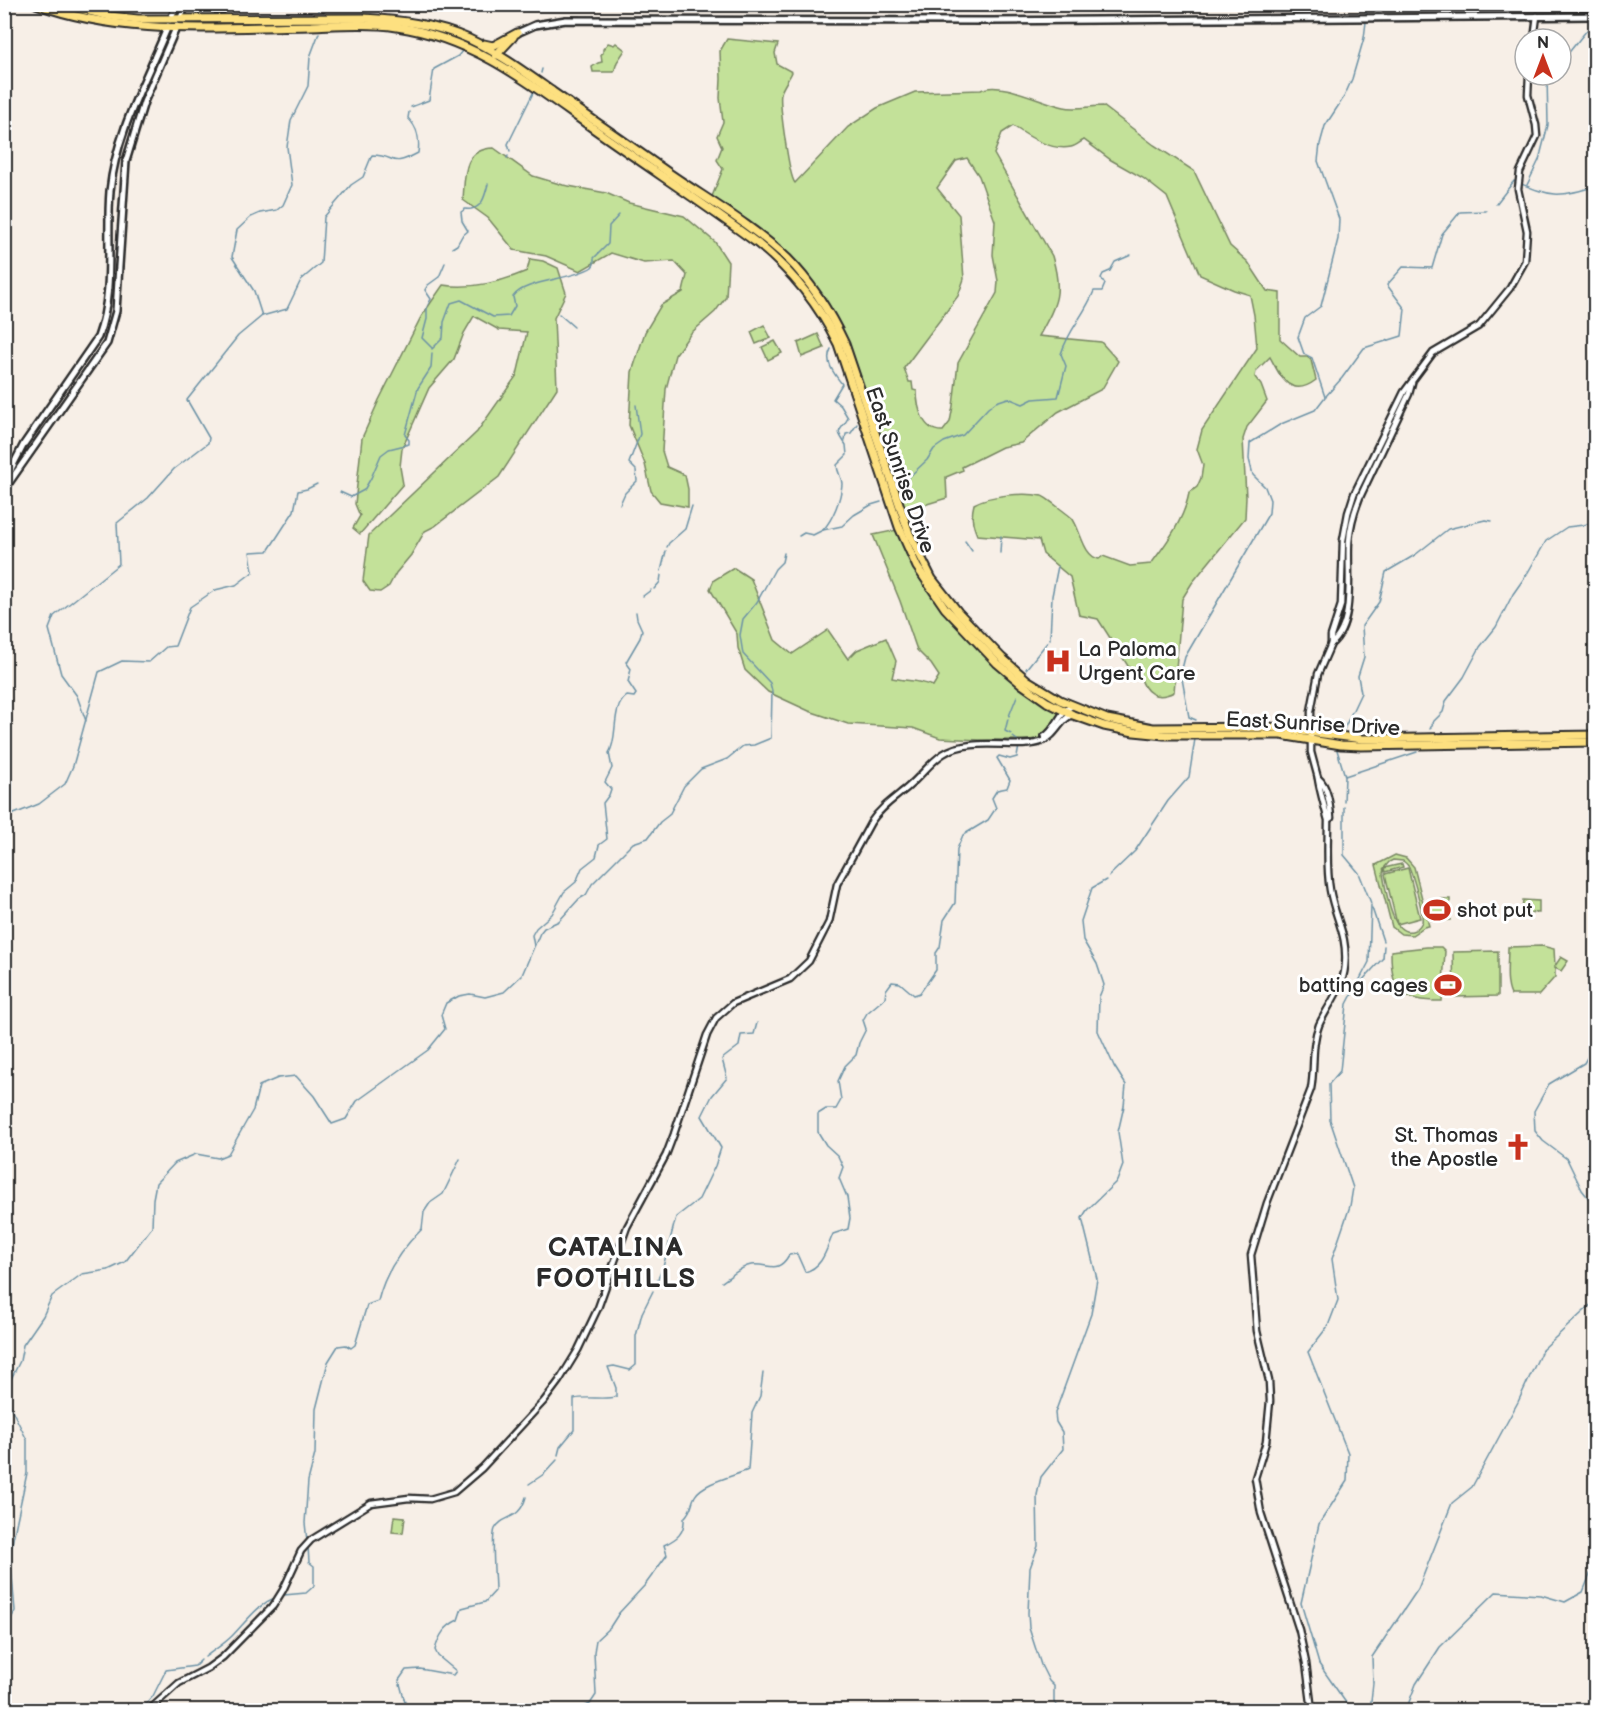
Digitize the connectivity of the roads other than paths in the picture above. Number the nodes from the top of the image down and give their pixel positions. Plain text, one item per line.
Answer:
1 (36, 4) edge
2 (46, 4) edge
3 (177, 4) edge
4 (187, 4) edge
5 (62, 5) edge
6 (1537, 16) junction
7 (1596, 16) edge
8 (321, 18) junction
9 (180, 19) junction
10 (170, 20) junction
11 (262, 26) junction
12 (1536, 27) edge
13 (167, 28) junction
14 (176, 28) junction
15 (517, 33) junction
16 (473, 41) junction
17 (499, 58) junction
18 (1528, 87) edge
19 (4, 490) edge
20 (1000, 660) junction
21 (1072, 706) junction
22 (1064, 711) junction
23 (1073, 715) junction
24 (1152, 731) junction
25 (1596, 735) edge
26 (1311, 736) junction
27 (1596, 742) edge
28 (1019, 744) junction
29 (1318, 778) junction
30 (1323, 794) junction
31 (1330, 807) junction
32 (1328, 820) junction
33 (149, 1710) edge
34 (1312, 1710) edge

1 - 13 main road
2 - 5 main road
3 - 10 street
4 - 9 street
5 - 10 main road
6 - 7 main road
6 - 12 street
6 - 15 main road
8 - 9 main road
8 - 11 main road
8 - 16 main road
9 - 10 main road
9 - 14 main road
10 - 13 main road
11 - 14 main road
11 - 17 main road
13 - 14 main road
13 - 19 main road
14 - 19 main road
15 - 16 main road
15 - 17 main road
16 - 17 main road
17 - 20 main road, East Sunrise Drive
18 - 26 street
20 - 21 main road, East Sunrise Drive
20 - 22 main road, East Sunrise Drive
21 - 22 street
21 - 24 main road, East Sunrise Drive
22 - 23 main road, East Sunrise Drive
22 - 28 street
23 - 24 main road, East Sunrise Drive
23 - 28 street
24 - 26 main road, East Sunrise Drive
25 - 26 main road, East Sunrise Drive
26 - 27 main road, East Sunrise Drive
26 - 29 street
28 - 33 street
29 - 30 street
29 - 31 street
30 - 31 street
30 - 32 street
31 - 32 street
32 - 34 street

